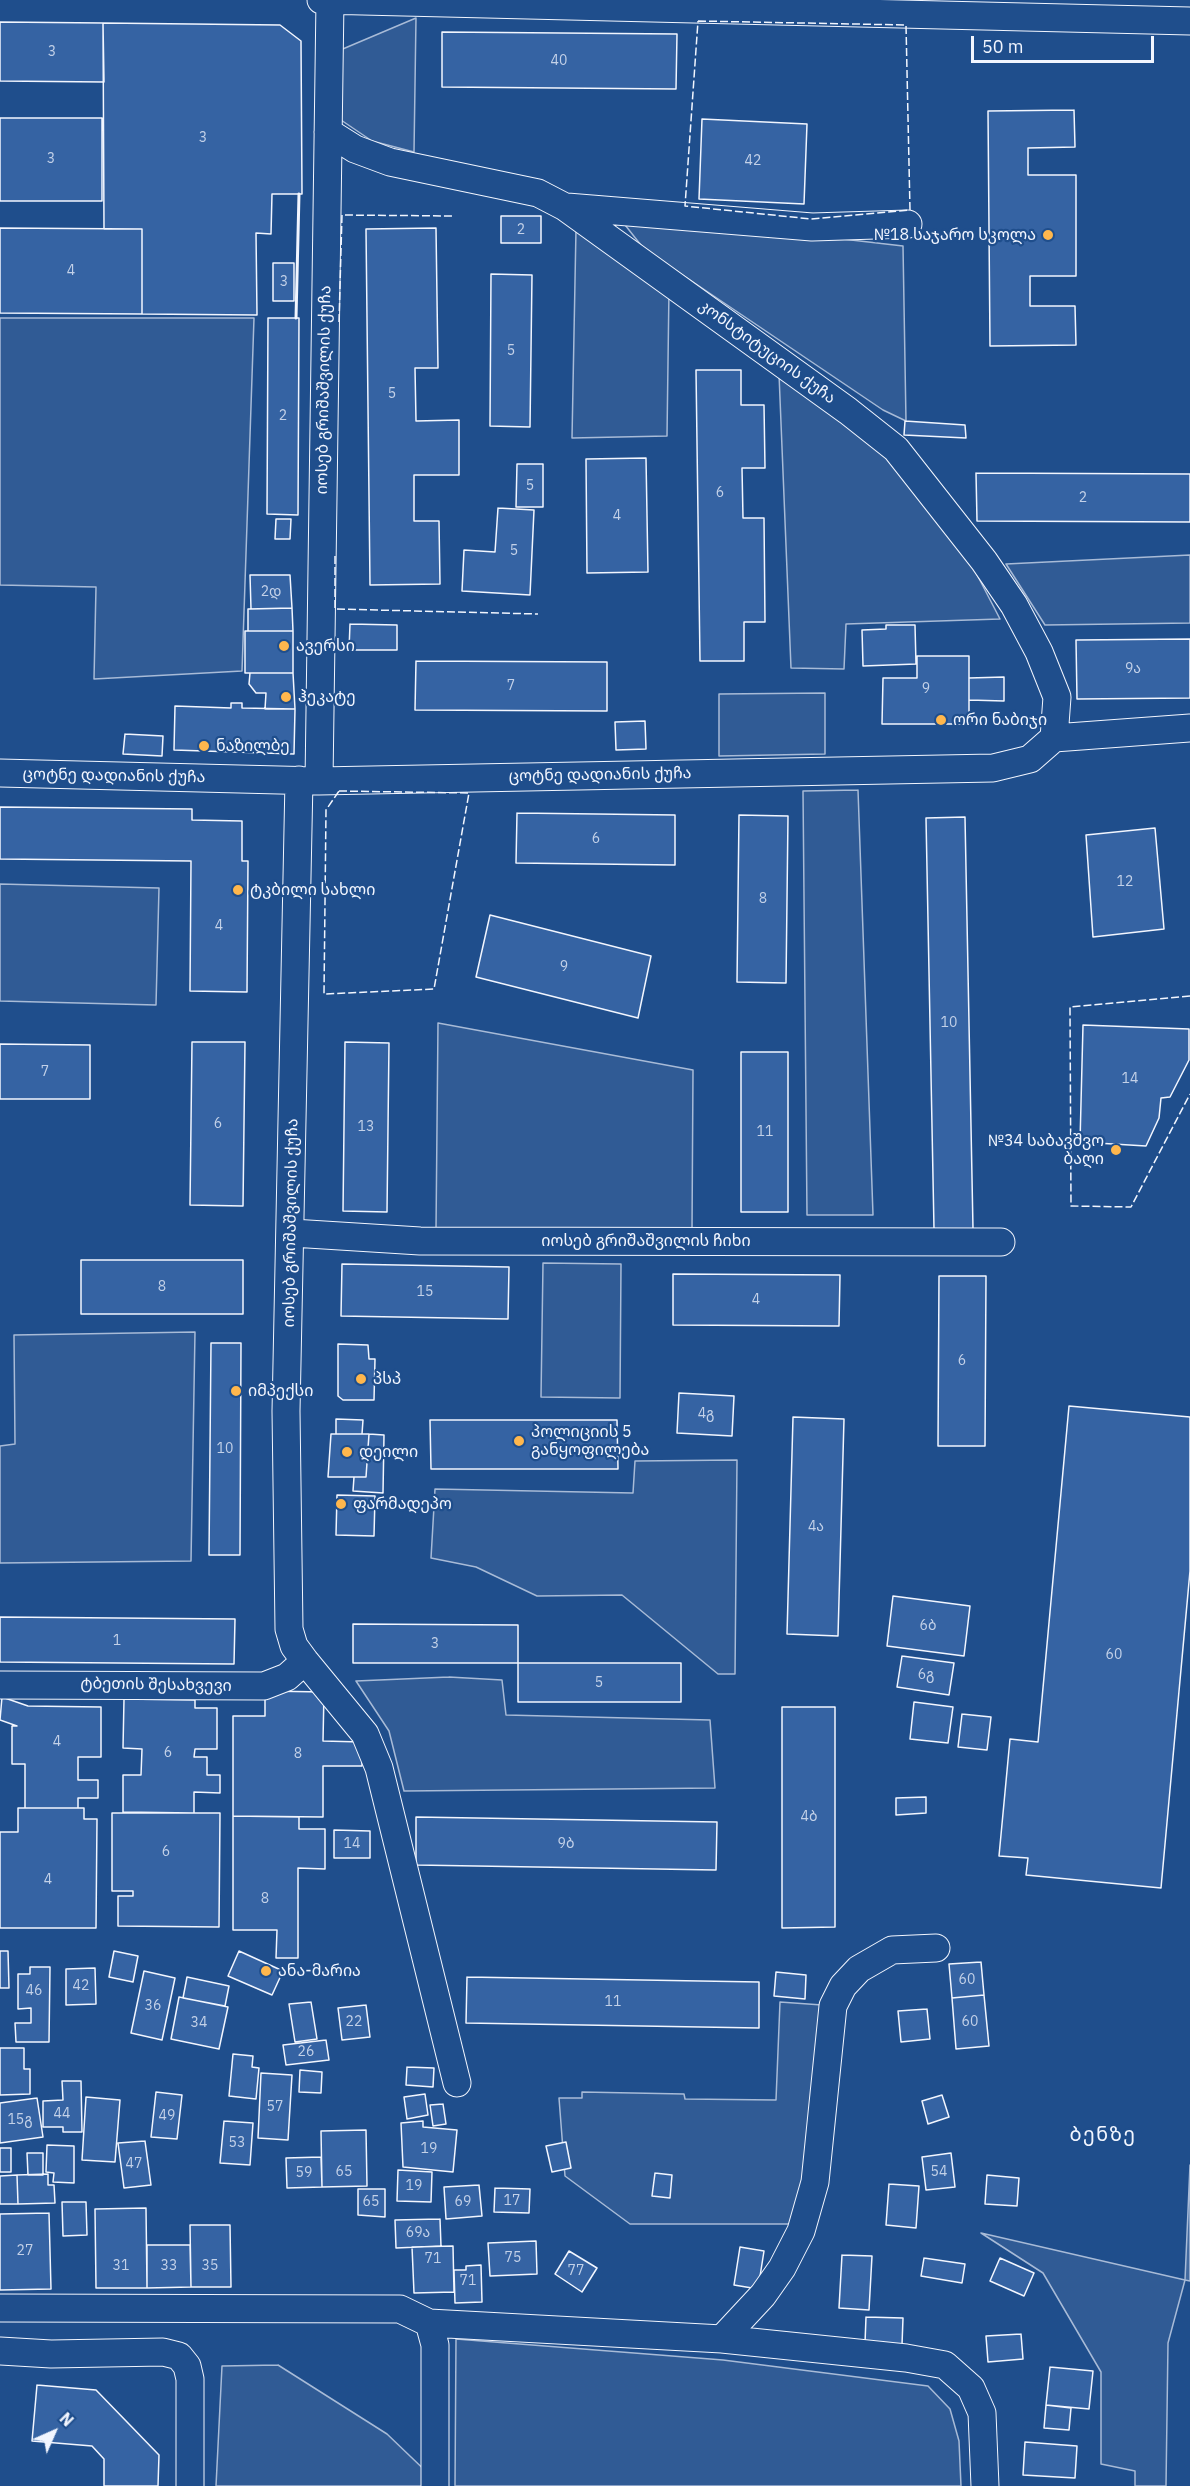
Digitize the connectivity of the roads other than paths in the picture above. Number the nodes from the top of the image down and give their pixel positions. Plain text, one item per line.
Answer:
1 (321, 0) edge
2 (330, 0) edge
3 (1190, 21) edge
4 (328, 132) junction
5 (566, 207) junction
6 (908, 224) dead end
7 (1190, 728) edge
8 (1054, 738) junction
9 (0, 773) edge
10 (309, 781) junction
11 (292, 1233) junction
12 (1001, 1242) dead end
13 (304, 1661) junction
14 (0, 1685) edge
15 (936, 1948) dead end
16 (457, 2083) dead end
17 (0, 2308) edge
18 (46, 2308) junction
19 (429, 2322) junction
20 (722, 2339) junction
21 (0, 2352) edge
22 (51, 2354) junction
23 (190, 2486) edge
24 (435, 2486) edge
25 (986, 2486) edge

1 - 2 street
2 - 3 street
2 - 4 street, იოსებ გრიშაშვილის ქუჩა
4 - 5 street, კონსტიტუციის ქუჩა
4 - 10 street, იოსებ გრიშაშვილის ქუჩა
5 - 6 street
5 - 8 street, კონსტიტუციის ქუჩა
7 - 8 street
8 - 10 street, ცოტნე დადიანის ქუჩა
9 - 10 street, ცოტნე დადიანის ქუჩა
10 - 11 street, იოსებ გრიშაშვილის ქუჩა
11 - 12 street, იოსებ გრიშაშვილის ჩიხი
11 - 13 street, იოსებ გრიშაშვილის ქუჩა
13 - 14 street, ტბეთის შესახვევი
13 - 16 street, იოსებ გრიშაშვილის ქუჩა
15 - 20 street
17 - 18 street
18 - 19 street
18 - 22 street
19 - 20 street
19 - 24 street
20 - 25 street
21 - 22 street
22 - 23 street

